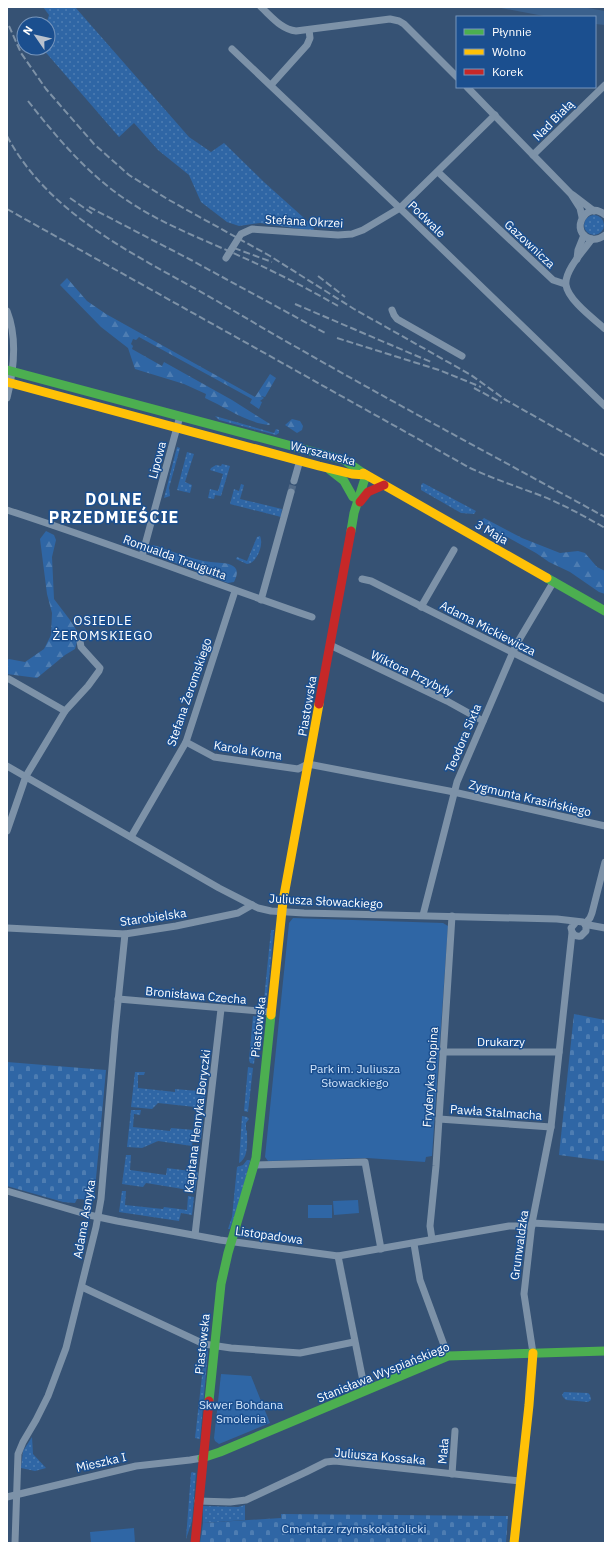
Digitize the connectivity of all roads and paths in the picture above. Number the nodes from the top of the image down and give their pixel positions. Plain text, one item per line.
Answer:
1 (262, 7) edge
2 (309, 30) junction
3 (232, 48) dead end
4 (456, 76) edge
5 (271, 84) junction
6 (605, 85) edge
7 (468, 88) edge
8 (495, 116) junction
9 (533, 155) junction
10 (438, 172) junction
11 (571, 194) junction
12 (400, 208) junction
13 (594, 210) junction
14 (605, 215) edge
15 (582, 217) junction
16 (584, 235) junction
17 (604, 237) edge
18 (592, 239) junction
19 (226, 258) dead end
20 (577, 259) junction
21 (565, 284) junction
22 (392, 310) dead end
23 (7, 311) edge
24 (605, 329) edge
25 (462, 356) dead end
26 (10, 370) edge
27 (9, 382) edge
28 (7, 398) edge
29 (605, 406) edge
30 (180, 416) junction
31 (177, 427) junction
32 (300, 460) junction
33 (327, 468) junction
34 (366, 475) junction
35 (294, 481) tunnel mouth
36 (384, 485) junction
37 (291, 492) tunnel mouth
38 (353, 496) junction
39 (7, 510) edge
40 (354, 513) junction
41 (454, 550) dead end
42 (142, 556) junction
43 (362, 579) dead end
44 (554, 581) junction
45 (235, 591) junction
46 (261, 600) junction
47 (421, 607) junction
48 (605, 611) edge
49 (312, 617) dead end
50 (80, 642) dead end
51 (330, 645) junction
52 (512, 652) junction
53 (9, 679) dead end
54 (605, 699) edge
55 (65, 711) junction
56 (483, 721) junction
57 (186, 742) junction
58 (308, 764) junction
59 (7, 766) edge
60 (26, 776) junction
61 (454, 792) junction
62 (605, 826) edge
63 (7, 831) edge
64 (131, 836) junction
65 (605, 862) edge
66 (252, 905) junction
67 (282, 912) junction
68 (592, 914) junction
69 (423, 915) junction
70 (452, 916) junction
71 (586, 927) junction
72 (603, 927) edge
73 (7, 928) edge
74 (574, 930) junction
75 (125, 934) junction
76 (118, 999) junction
77 (221, 1009) junction
78 (271, 1012) junction
79 (443, 1052) junction
80 (559, 1052) junction
81 (439, 1118) junction
82 (551, 1127) junction
83 (255, 1165) junction
84 (7, 1191) edge
85 (98, 1217) junction
86 (532, 1225) junction
87 (605, 1227) edge
88 (195, 1235) junction
89 (432, 1240) junction
90 (231, 1241) junction
91 (414, 1244) junction
92 (381, 1249) junction
93 (338, 1256) junction
94 (82, 1287) junction
95 (354, 1342) junction
96 (214, 1346) junction
97 (605, 1351) edge
98 (533, 1353) junction
99 (448, 1356) junction
100 (365, 1391) junction
101 (455, 1431) dead end
102 (202, 1458) junction
103 (452, 1474) junction
104 (520, 1482) junction
105 (16, 1495) junction
106 (7, 1497) edge
107 (198, 1501) junction
108 (15, 1543) edge
109 (195, 1543) edge
110 (514, 1543) edge

1 - 2 street
2 - 4 street
2 - 5 street
3 - 5 street, Podwale
5 - 12 street, Podwale
6 - 9 street, Nad Białą
7 - 8 street
8 - 9 street
8 - 10 street, Stefana Okrzei
9 - 11 street
10 - 12 street, Stefana Okrzei
10 - 21 street, Gazownicza
11 - 13 street
11 - 15 street
12 - 19 street, Stefana Okrzei
12 - 29 street, Podwale
13 - 14 street
13 - 15 street
15 - 16 street
16 - 18 street
16 - 20 street
17 - 18 street
18 - 20 street
20 - 21 street
21 - 24 street
22 - 25 street
23 - 26 street
26 - 27 street
26 - 30 street, Warszawska
27 - 28 street
27 - 31 street, Warszawska
30 - 31 street, Lipowa
30 - 34 street, Warszawska
31 - 32 street, Warszawska
31 - 42 street, Lipowa
32 - 33 street, Warszawska
32 - 35 street
33 - 34 street, Warszawska
33 - 38 street
34 - 36 street, 3 Maja
34 - 38 street
34 - 40 street, Piastowska
36 - 40 street
36 - 44 street, 3 Maja
37 - 46 street
38 - 40 street, Piastowska
39 - 42 street, Romualda Traugutta
40 - 51 street, Piastowska
41 - 47 street
42 - 45 street, Romualda Traugutta
43 - 47 street, Adama Mickiewicza
44 - 48 street, 3 Maja
44 - 52 street, Teodora Sixta
45 - 46 street, Romualda Traugutta
45 - 57 street, Stefana Żeromskiego
46 - 49 street, Romualda Traugutta
47 - 52 street, Adama Mickiewicza
50 - 55 street
51 - 56 street, Wiktora Przybyły
51 - 58 street, Piastowska
52 - 54 street, Adama Mickiewicza
52 - 56 street, Teodora Sixta
53 - 55 street
55 - 60 street
56 - 61 street, Teodora Sixta
57 - 58 street, Karola Korna
57 - 64 street, Stefana Żeromskiego
58 - 61 street, Zygmunta Krasińskiego
58 - 67 street, Piastowska
59 - 60 street, Juliusza Słowackiego
60 - 63 street
60 - 64 street, Juliusza Słowackiego
61 - 62 street, Zygmunta Krasińskiego
61 - 69 street, Teodora Sixta
64 - 66 street, Juliusza Słowackiego
65 - 68 street
66 - 67 street, Juliusza Słowackiego
66 - 75 street, Starobielska
67 - 69 street, Juliusza Słowackiego
67 - 78 street, Piastowska
68 - 71 street
68 - 72 street
69 - 70 street, Juliusza Słowackiego
70 - 74 street, Juliusza Słowackiego
70 - 79 street, Fryderyka Chopina
71 - 72 street
71 - 74 street
71 - 74 street
73 - 75 street, Starobielska
74 - 80 street, Grunwaldzka
75 - 76 street, Adama Asnyka
76 - 77 street, Bronisława Czecha
76 - 85 street, Adama Asnyka
77 - 78 street, Bronisława Czecha
77 - 88 street, Kapitana Henryka Boryczki
78 - 83 street, Piastowska
79 - 80 street, Drukarzy
79 - 81 street, Fryderyka Chopina
80 - 82 street, Grunwaldzka
81 - 82 street, Pawła Stalmacha
81 - 89 street, Fryderyka Chopina
82 - 86 street, Grunwaldzka
83 - 90 street, Piastowska
83 - 92 street
84 - 85 street, Listopadowa
85 - 88 street, Listopadowa
85 - 94 street, Adama Asnyka
86 - 87 street, Listopadowa
86 - 89 street, Listopadowa
86 - 98 street, Grunwaldzka
88 - 90 street, Listopadowa
89 - 91 street, Listopadowa
90 - 93 street, Listopadowa
90 - 96 street, Piastowska
91 - 92 street, Listopadowa
91 - 99 street
92 - 93 street, Listopadowa
93 - 95 street
94 - 96 street
94 - 105 street, Adama Asnyka
95 - 96 street
95 - 100 street
96 - 102 street, Piastowska
97 - 98 street, Stanisława Wyspiańskiego
98 - 99 street, Stanisława Wyspiańskiego
98 - 104 street, Grunwaldzka
99 - 100 street, Stanisława Wyspiańskiego
100 - 102 street, Stanisława Wyspiańskiego
101 - 103 street, Mała
102 - 105 street, Mieszka I
102 - 107 street, Piastowska
103 - 104 street, Juliusza Kossaka
103 - 107 street, Juliusza Kossaka
104 - 110 street, Grunwaldzka
105 - 106 street, Mieszka I
105 - 108 street, Adama Asnyka
107 - 109 street, Piastowska

